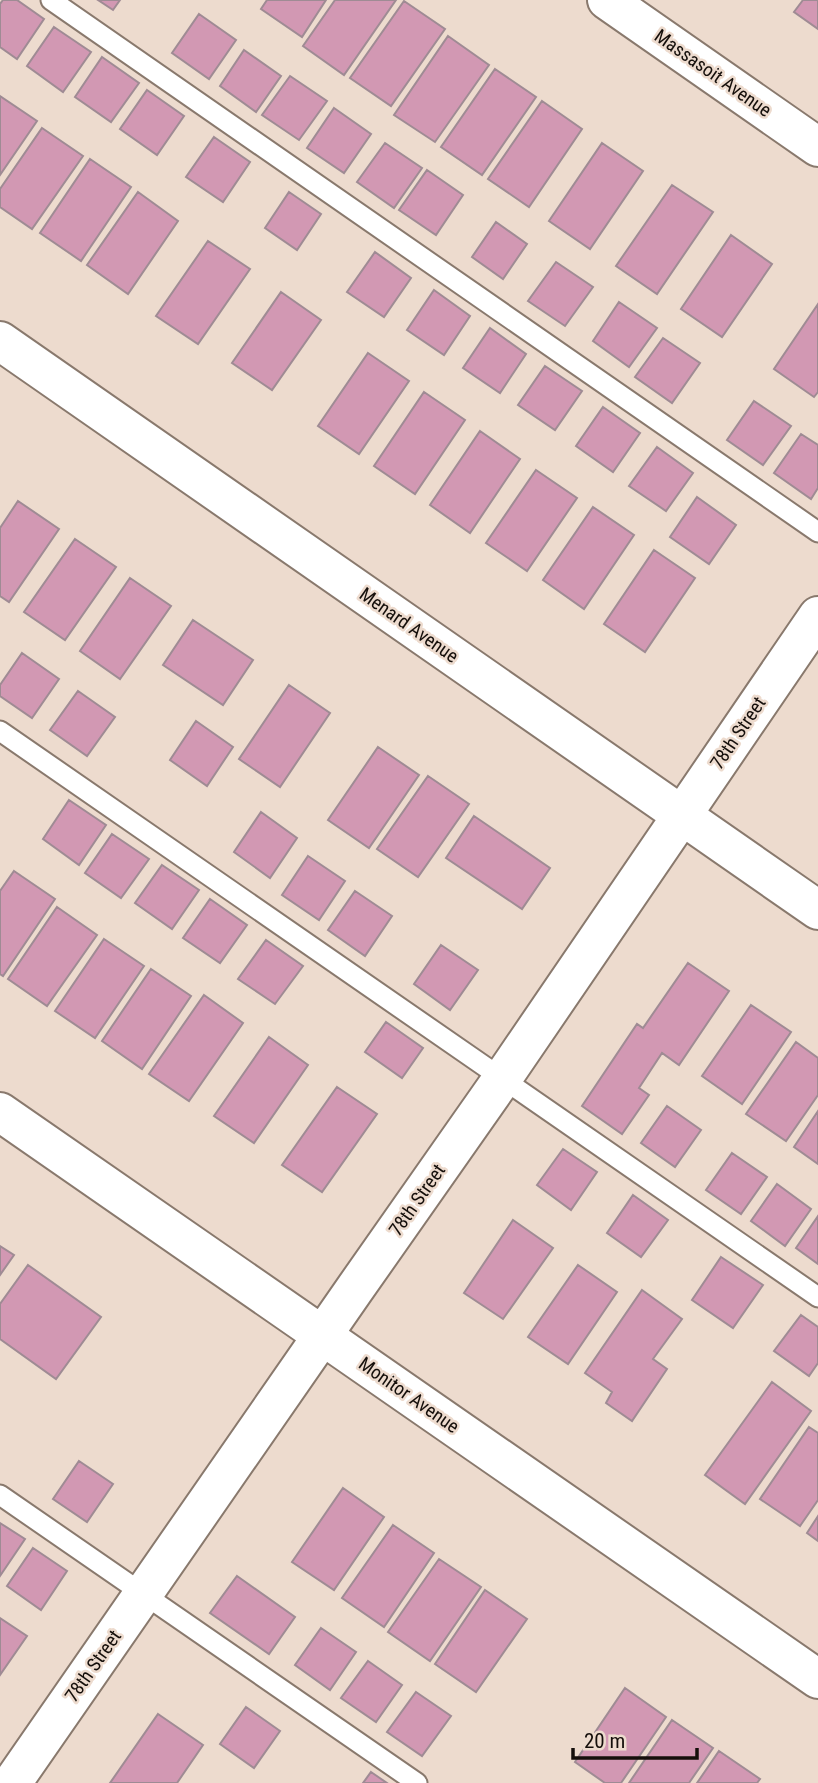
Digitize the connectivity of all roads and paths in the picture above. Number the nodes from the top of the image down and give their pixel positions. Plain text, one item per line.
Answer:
1 (51, 0) edge
2 (607, 0) edge
3 (818, 146) edge
4 (0, 341) edge
5 (818, 532) edge
6 (818, 616) edge
7 (0, 730) edge
8 (682, 815) junction
9 (818, 910) edge
10 (502, 1079) junction
11 (0, 1112) edge
12 (818, 1297) edge
13 (322, 1335) junction
14 (0, 1495) edge
15 (143, 1595) junction
16 (818, 1679) edge
17 (12, 1783) edge
18 (417, 1783) edge

1 - 5 lane
2 - 3 street, Massasoit Avenue
4 - 8 street, Menard Avenue
6 - 8 street, 78th Street
7 - 10 lane
8 - 9 street, Menard Avenue
8 - 10 street, 78th Street
10 - 12 lane
10 - 13 street, 78th Street
11 - 13 street, Monitor Avenue
13 - 15 street, 78th Street
13 - 16 street, Monitor Avenue
14 - 15 lane
15 - 17 street, 78th Street
15 - 18 lane

